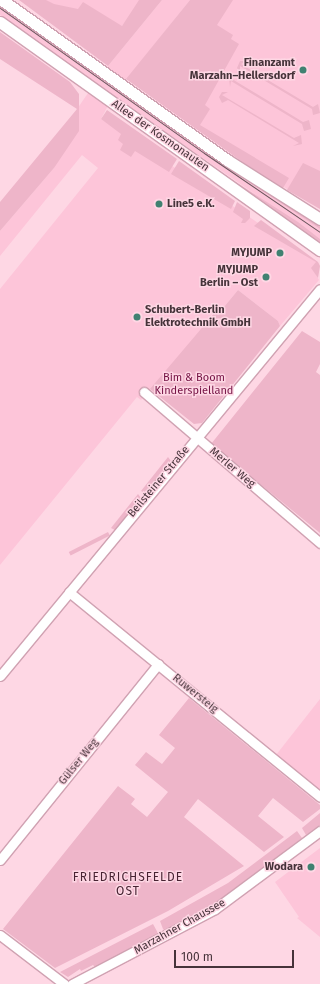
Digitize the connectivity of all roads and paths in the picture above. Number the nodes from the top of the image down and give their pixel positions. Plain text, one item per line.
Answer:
1 (2, 0) edge
2 (0, 22) edge
3 (320, 219) edge
4 (320, 250) edge
5 (320, 289) edge
6 (144, 392) dead end
7 (196, 438) junction
8 (320, 543) edge
9 (69, 592) junction
10 (158, 664) junction
11 (0, 676) edge
12 (320, 797) edge
13 (320, 831) edge
14 (0, 860) edge
15 (0, 935) edge
16 (64, 984) edge
17 (72, 984) edge

1 - 3 main road, Allee der Kosmonauten
2 - 4 main road, Allee der Kosmonauten
5 - 7 street, Beilsteiner Straße
6 - 7 street, Merler Weg
7 - 8 street, Merler Weg
7 - 9 street, Beilsteiner Straße
9 - 10 street, Ruwersteig
9 - 11 street, Beilsteiner Straße
10 - 12 street, Ruwersteig
10 - 14 street, Gülser Weg
13 - 17 street, Marzahner Chaussee
15 - 16 street

